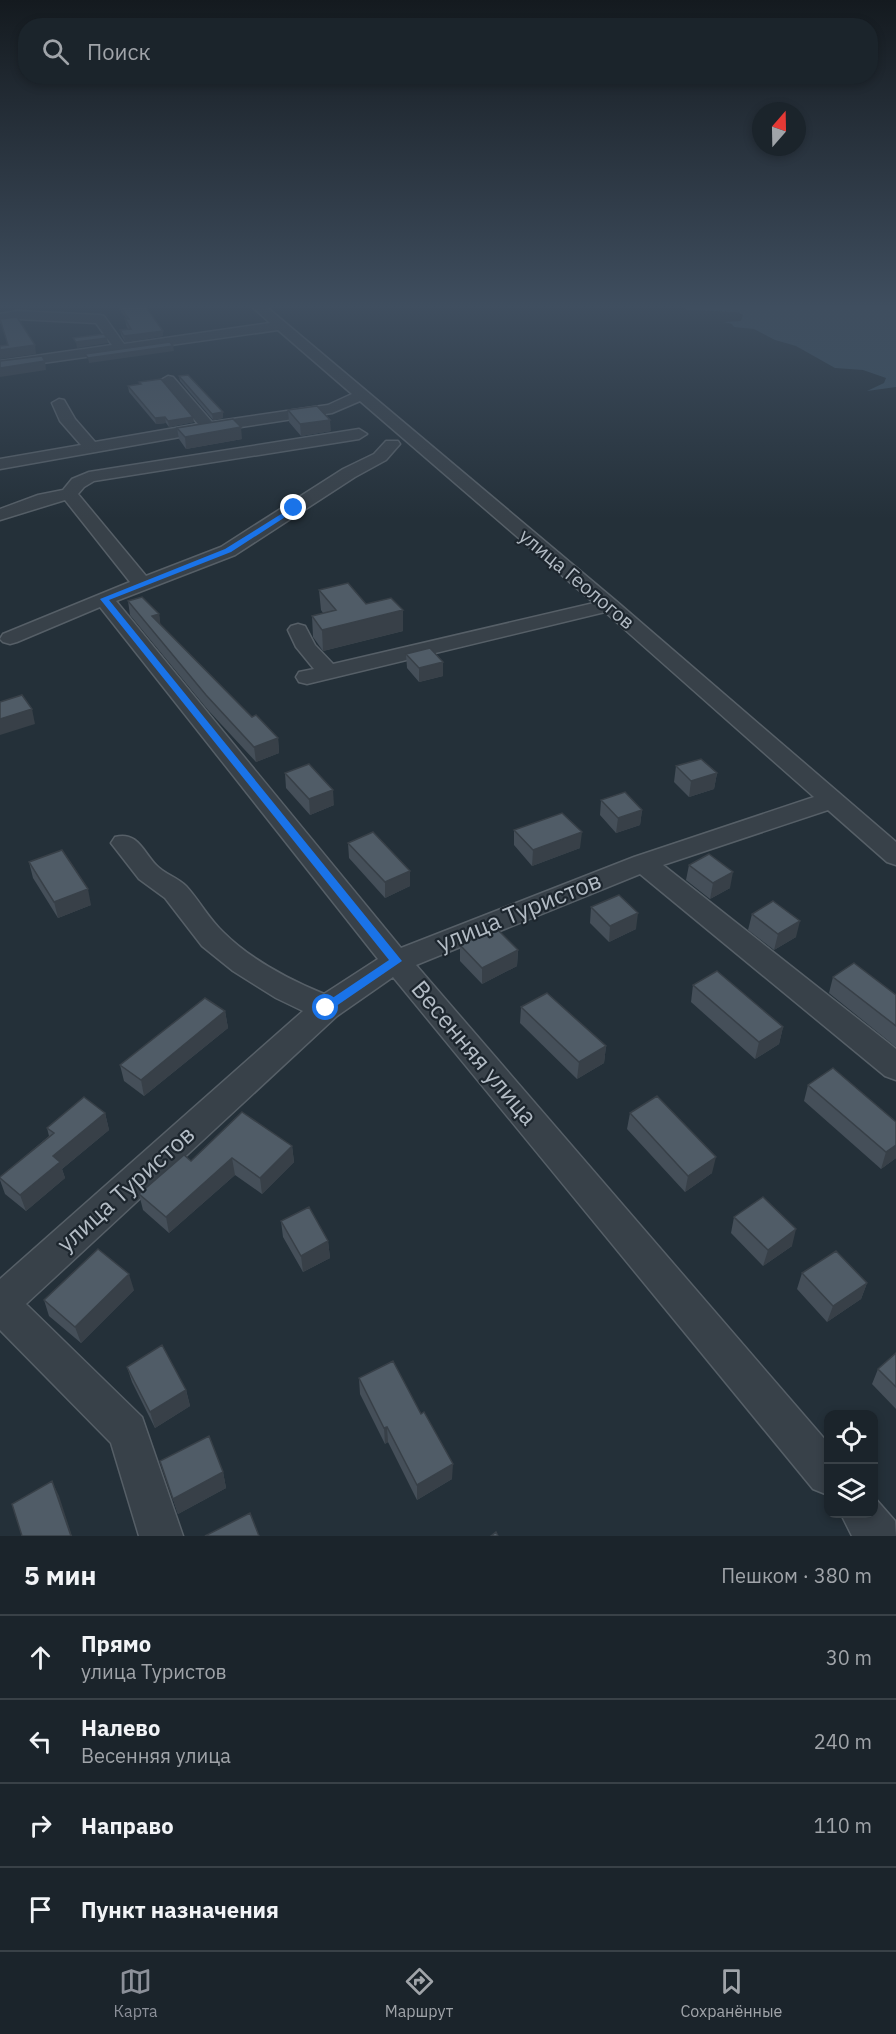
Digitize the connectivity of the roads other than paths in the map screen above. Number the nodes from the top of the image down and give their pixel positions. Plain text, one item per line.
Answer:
1 (338, 376) edge
2 (168, 380) dead end
3 (361, 395) junction
4 (59, 404) dead end
5 (332, 409) junction
6 (208, 427) junction
7 (359, 434) junction
8 (392, 444) junction
9 (420, 445) junction
10 (90, 446) junction
11 (0, 464) edge
12 (69, 494) junction
13 (0, 515) edge
14 (143, 585) junction
15 (104, 599) junction
16 (609, 605) junction
17 (298, 630) dead end
18 (10, 640) edge
19 (328, 672) junction
20 (308, 677) dead end
21 (831, 800) junction
22 (124, 843) dead end
23 (896, 856) edge
24 (643, 863) junction
25 (396, 961) junction
26 (326, 1008) junction
27 (896, 1067) edge
28 (0, 1304) edge
29 (824, 1469) edge
30 (864, 1518) edge
31 (161, 1536) edge
32 (880, 1536) edge

1 - 3 street, улица Геологов
2 - 6 street
3 - 5 street
3 - 9 street, улица Геологов
4 - 10 street
5 - 6 street
5 - 7 street
6 - 10 street
7 - 8 street
7 - 12 street
8 - 9 street
8 - 14 street
9 - 16 street, улица Геологов
10 - 11 street
12 - 13 street
12 - 14 street
14 - 15 street
15 - 18 street
15 - 25 street, Весенняя улица
16 - 19 street
16 - 21 street, улица Геологов
17 - 19 street
19 - 20 street
21 - 23 street, улица Геологов
21 - 24 street, улица Туристов
22 - 26 street
24 - 25 street, улица Туристов
24 - 27 street
25 - 26 street, улица Туристов
25 - 29 street, Весенняя улица
26 - 28 street, улица Туристов
28 - 31 street
30 - 32 street

